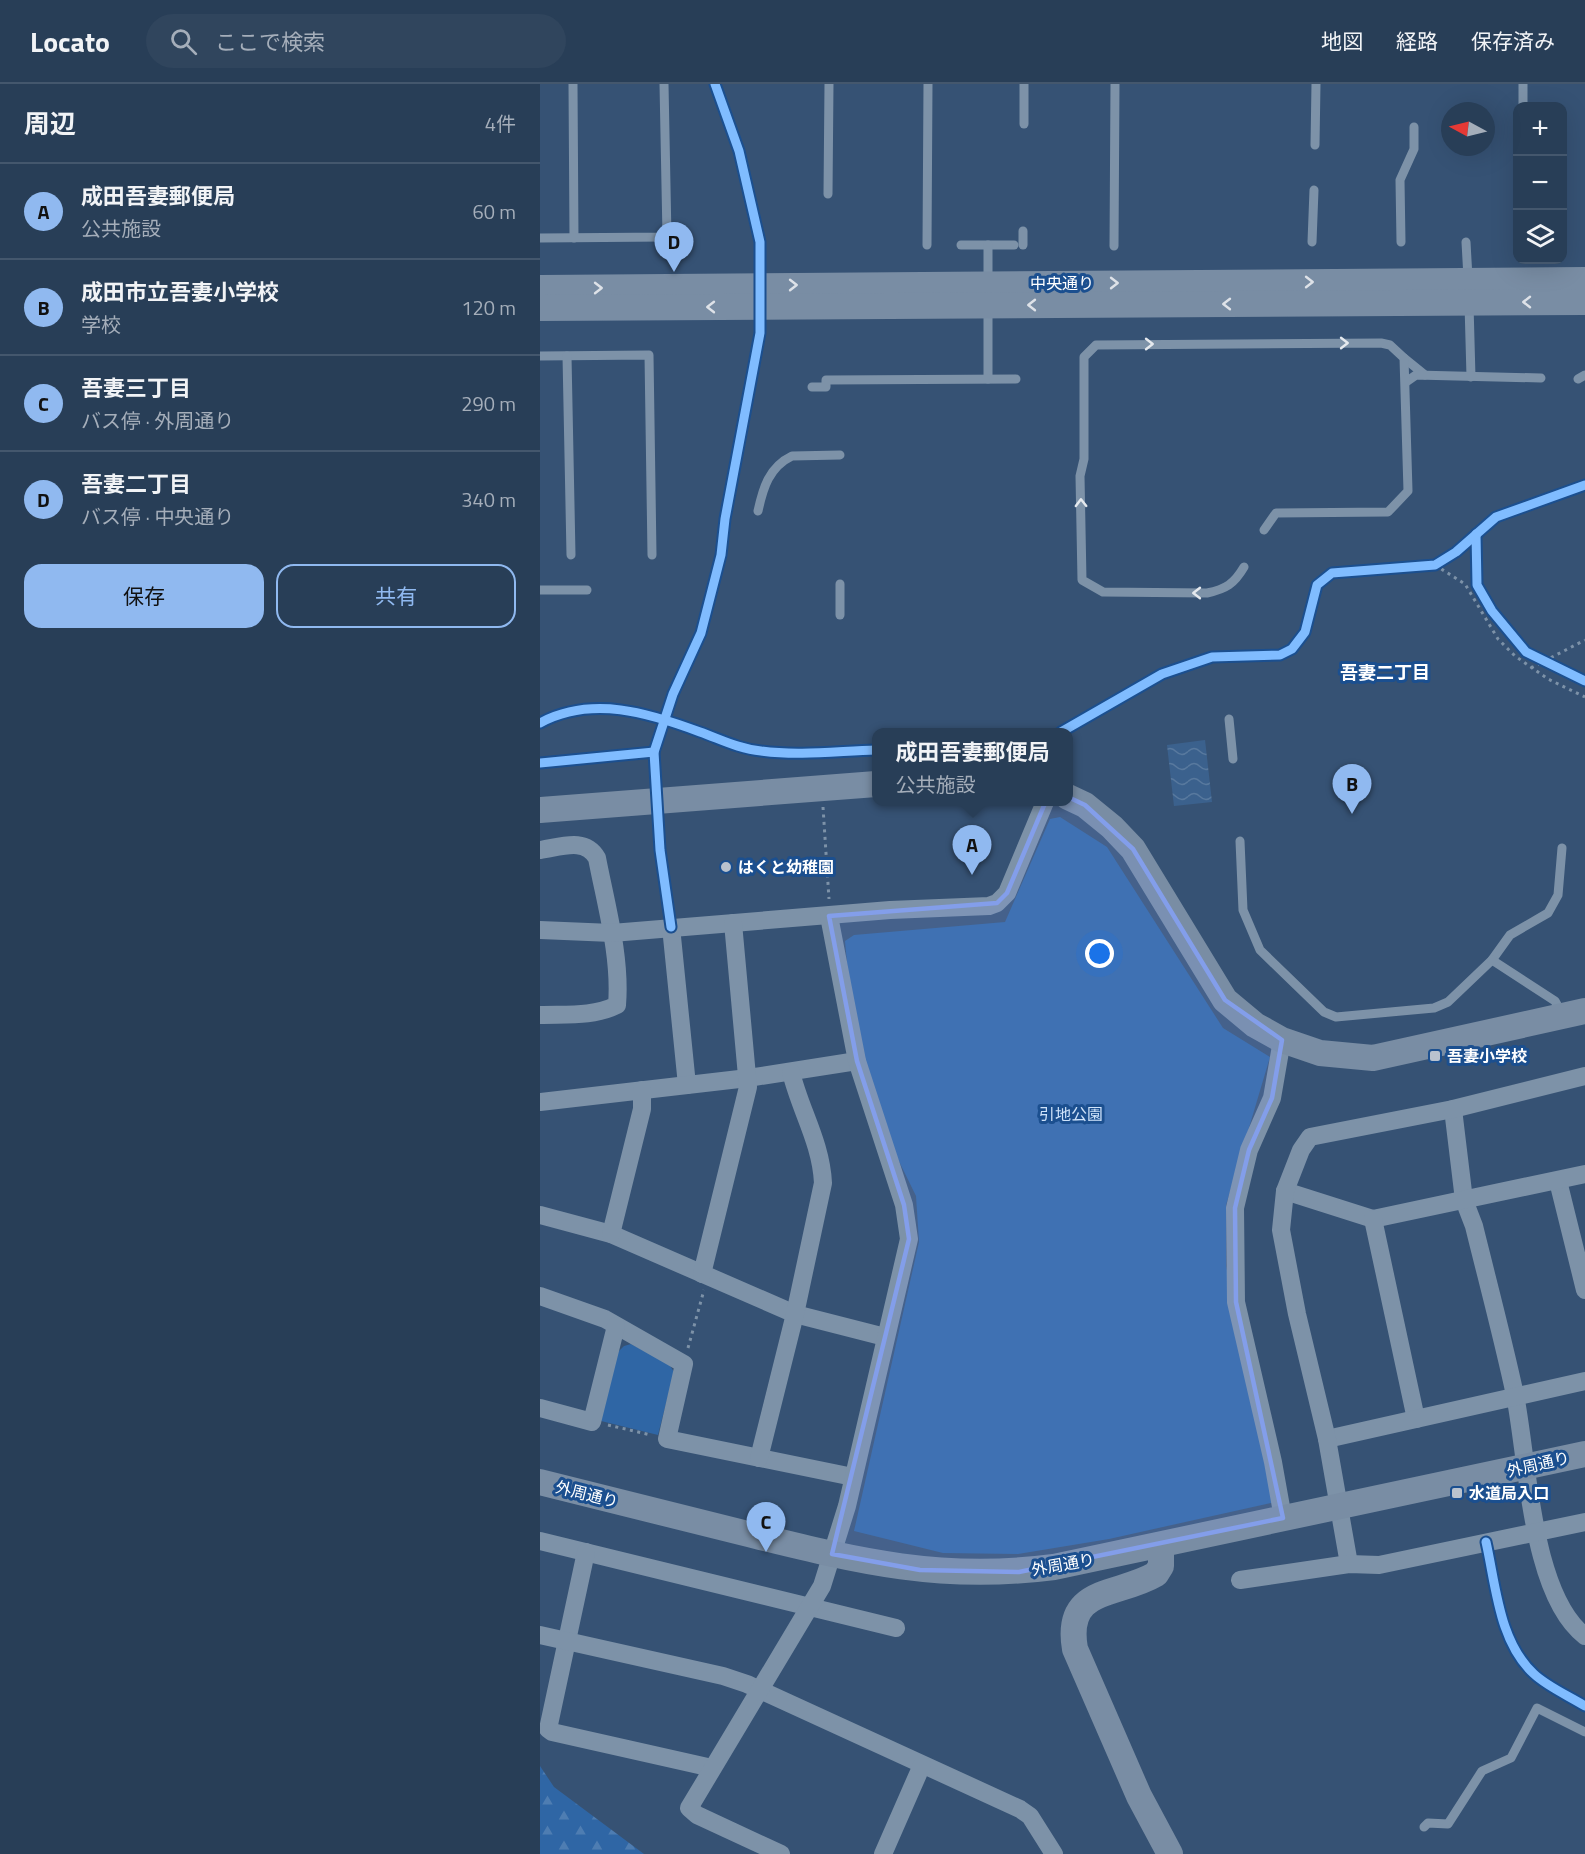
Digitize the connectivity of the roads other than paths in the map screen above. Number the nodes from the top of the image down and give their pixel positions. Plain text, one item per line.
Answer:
1 (573, 84) edge
2 (664, 84) edge
3 (828, 84) edge
4 (928, 84) edge
5 (1024, 84) edge
6 (1115, 84) edge
7 (1316, 84) edge
8 (1523, 84) edge
9 (1523, 102) edge
10 (1024, 124) dead end
11 (1414, 127) dead end
12 (1315, 145) dead end
13 (1314, 190) dead end
14 (828, 194) dead end
15 (1023, 231) dead end
16 (540, 238) edge
17 (574, 238) junction
18 (1312, 242) dead end
19 (1401, 242) dead end
20 (1466, 242) dead end
21 (927, 245) dead end
22 (961, 245) dead end
23 (988, 245) junction
24 (1114, 246) dead end
25 (1585, 280) edge
26 (540, 288) edge
27 (1468, 292) junction
28 (988, 295) junction
29 (1585, 302) edge
30 (540, 308) edge
31 (540, 356) edge
32 (567, 356) junction
33 (1404, 358) junction
34 (1425, 375) junction
35 (1471, 377) junction
36 (1541, 378) dead end
37 (988, 379) junction
38 (1016, 379) dead end
39 (1406, 382) junction
40 (812, 387) dead end
41 (840, 455) dead end
42 (758, 511) dead end
43 (1264, 530) dead end
44 (571, 555) dead end
45 (652, 555) dead end
46 (1244, 567) dead end
47 (840, 584) dead end
48 (540, 590) edge
49 (587, 590) dead end
50 (840, 615) dead end
51 (1229, 719) dead end
52 (1233, 759) dead end
53 (872, 784) edge
54 (1073, 799) edge
55 (1043, 806) edge
56 (540, 810) edge
57 (1240, 841) dead end
58 (1562, 848) dead end
59 (540, 850) edge
60 (830, 916) junction
61 (733, 923) junction
62 (671, 927) junction
63 (540, 930) edge
64 (612, 933) junction
65 (1492, 960) junction
66 (1574, 1014) edge
67 (540, 1015) edge
68 (1282, 1040) junction
69 (856, 1061) junction
70 (790, 1072) junction
71 (1585, 1076) edge
72 (748, 1078) junction
73 (687, 1085) junction
74 (642, 1090) junction
75 (540, 1103) edge
76 (1453, 1109) junction
77 (1585, 1174) edge
78 (1558, 1181) junction
79 (1285, 1191) junction
80 (1464, 1200) junction
81 (540, 1215) edge
82 (1373, 1219) junction
83 (610, 1234) junction
84 (705, 1275) junction
85 (1585, 1290) edge
86 (540, 1296) edge
87 (795, 1314) junction
88 (616, 1326) junction
89 (885, 1338) junction
90 (1585, 1381) edge
91 (1515, 1396) junction
92 (540, 1408) edge
93 (1416, 1419) junction
94 (1327, 1439) junction
95 (1585, 1454) edge
96 (759, 1458) junction
97 (1527, 1466) junction
98 (853, 1477) junction
99 (540, 1482) edge
100 (1339, 1506) junction
101 (1283, 1518) junction
102 (1585, 1522) edge
103 (1536, 1533) junction
104 (540, 1541) edge
105 (1161, 1545) junction
106 (586, 1552) junction
107 (832, 1554) junction
108 (1349, 1564) junction
109 (1240, 1580) dead end
110 (811, 1605) junction
111 (896, 1628) dead end
112 (540, 1635) edge
113 (1585, 1636) edge
114 (565, 1641) junction
115 (761, 1690) junction
116 (1585, 1732) edge
117 (922, 1765) junction
118 (712, 1767) junction
119 (1424, 1827) dead end
120 (781, 1854) edge
121 (883, 1854) edge
122 (1054, 1854) edge
123 (1170, 1854) edge

1 - 17 lane
2 - 17 lane
3 - 14 lane
4 - 21 lane
5 - 10 lane
6 - 24 lane
7 - 12 lane
8 - 9 lane
11 - 19 lane
13 - 18 lane
15 - 23 lane
16 - 17 lane
20 - 27 lane
22 - 23 lane
23 - 28 lane
25 - 27 street, 中央通り
26 -> 28 street, 中央通り
27 - 28 street, 中央通り
29 -> 27 street, 中央通り
27 - 35 lane
28 -> 30 street, 中央通り
28 - 37 lane
31 - 32 lane
32 - 44 lane
32 - 45 lane
33 - 34 lane
33 - 39 lane
46 -> 33 lane
34 - 35 lane
34 - 39 lane
35 - 36 lane
37 - 38 lane
37 - 40 lane
39 - 43 lane
41 - 42 lane
47 - 50 lane
48 - 49 lane
51 - 52 lane
53 - 56 street
54 - 68 street
55 - 60 street
57 - 65 lane
58 - 65 lane
59 - 64 street
60 - 61 street
60 - 69 street
61 - 62 street
61 - 72 street
62 - 64 street
62 - 73 street
63 - 64 street
64 - 67 street
65 - 66 lane
66 - 68 street
68 - 101 street
69 - 70 street
69 - 89 street
70 - 72 street
70 - 87 street
71 - 76 street
72 - 73 street
72 - 84 street
73 - 74 street
74 - 75 street
74 - 83 street
76 - 79 street
76 - 80 street
77 - 78 street
78 - 80 street
78 - 85 street
79 - 82 street
79 - 94 street
80 - 82 street
80 - 91 street
81 - 83 street
82 - 93 street
83 - 84 street
84 - 87 street
86 - 88 street
87 - 89 street
87 - 96 street
88 - 92 street
88 - 96 street
89 - 98 street
90 - 91 street
91 - 93 street
91 - 97 street
93 - 94 street
94 - 100 street
95 - 97 street, 外周通り
96 - 98 street
97 - 100 street, 外周通り
97 - 103 street
98 - 107 street
99 - 107 street, 外周通り
100 - 101 street, 外周通り
100 - 108 street
101 - 105 street, 外周通り
102 - 103 street
103 - 108 street
103 - 113 street
104 - 106 street
105 - 107 street, 外周通り
105 - 123 street
106 - 110 street
106 - 114 street
107 - 110 street
108 - 109 street
110 - 111 street
110 - 115 street
112 - 114 street
114 - 115 street
114 - 118 street
115 - 117 street
115 - 118 street
116 - 119 lane
117 - 121 street
117 - 122 street
118 - 120 street

